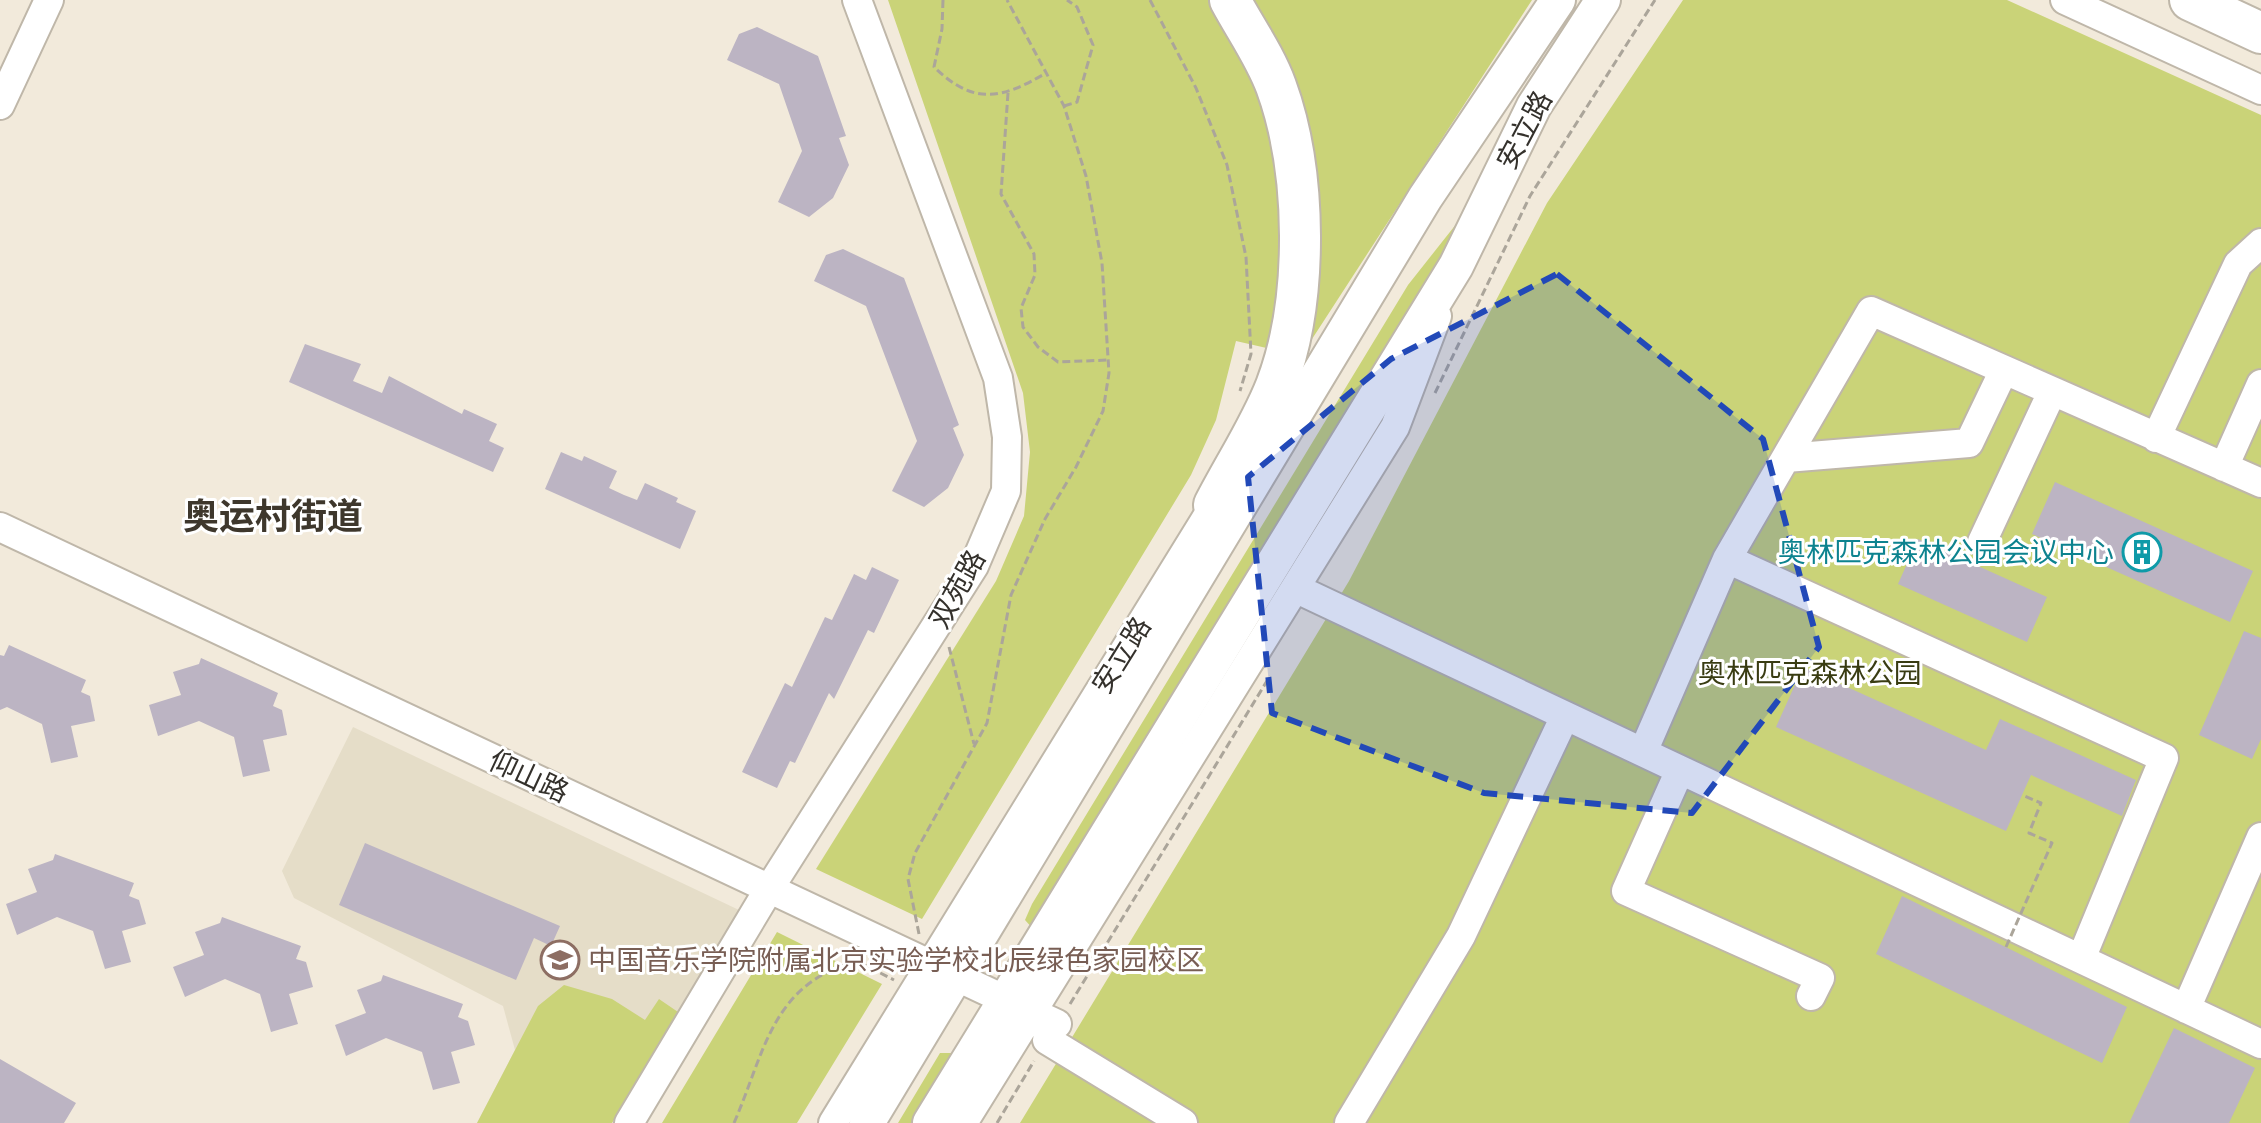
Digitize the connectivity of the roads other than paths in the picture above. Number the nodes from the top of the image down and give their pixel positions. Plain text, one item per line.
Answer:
1 (49, 0) edge
2 (857, 0) edge
3 (1230, 0) edge
4 (1558, 0) edge
5 (1603, 0) edge
6 (2065, 0) edge
7 (2190, 0) edge
8 (2261, 33) edge
9 (2261, 90) edge
10 (0, 105) edge
11 (1425, 198) junction
12 (2261, 243) edge
13 (1456, 266) junction
14 (2004, 370) junction
15 (2261, 384) edge
16 (2052, 392) junction
17 (2156, 438) junction
18 (1786, 458) junction
19 (2224, 467) junction
20 (2261, 483) edge
21 (1214, 505) junction
22 (0, 527) edge
23 (1982, 542) dead end
24 (1727, 559) junction
25 (1297, 589) junction
26 (1565, 716) junction
27 (1643, 752) junction
28 (1680, 770) junction
29 (2261, 837) edge
30 (769, 889) junction
31 (2081, 959) junction
32 (933, 966) junction
33 (1811, 996) dead end
34 (1018, 1006) junction
35 (2186, 1009) junction
36 (2261, 1044) edge
37 (629, 1123) edge
38 (833, 1123) edge
39 (867, 1123) edge
40 (930, 1123) edge
41 (963, 1123) edge
42 (1183, 1123) edge
43 (1349, 1123) edge

1 - 10 street
2 - 30 street, 双苑路
3 - 21 highway
4 - 11 main road, 安立路
5 - 13 main road, 安立路
6 - 9 street
7 - 8 highway
11 - 21 street, 安立路
11 - 32 main road, 安立路
12 - 17 street
13 - 25 street, 安立路
13 - 34 main road, 安立路
14 - 16 street
14 - 18 street
14 - 18 street
15 - 19 street
16 - 17 street
16 - 23 street
17 - 19 street
18 - 24 street
19 - 20 street
21 - 32 street, 安立路
22 - 30 street, 仰山路
24 - 27 street
24 - 31 street
25 - 26 street
25 - 34 street, 安立路
26 - 27 street
26 - 43 street
27 - 28 street
28 - 31 street
28 - 33 street
29 - 35 street
30 - 32 street, 仰山路
30 - 37 street, 双苑路
31 - 35 street
32 - 34 street, 仰山路
32 - 38 street, 安立路
32 - 39 main road, 安立路
34 - 40 main road, 安立路
34 - 41 street, 安立路
34 - 42 street, 仰山路
35 - 36 street

